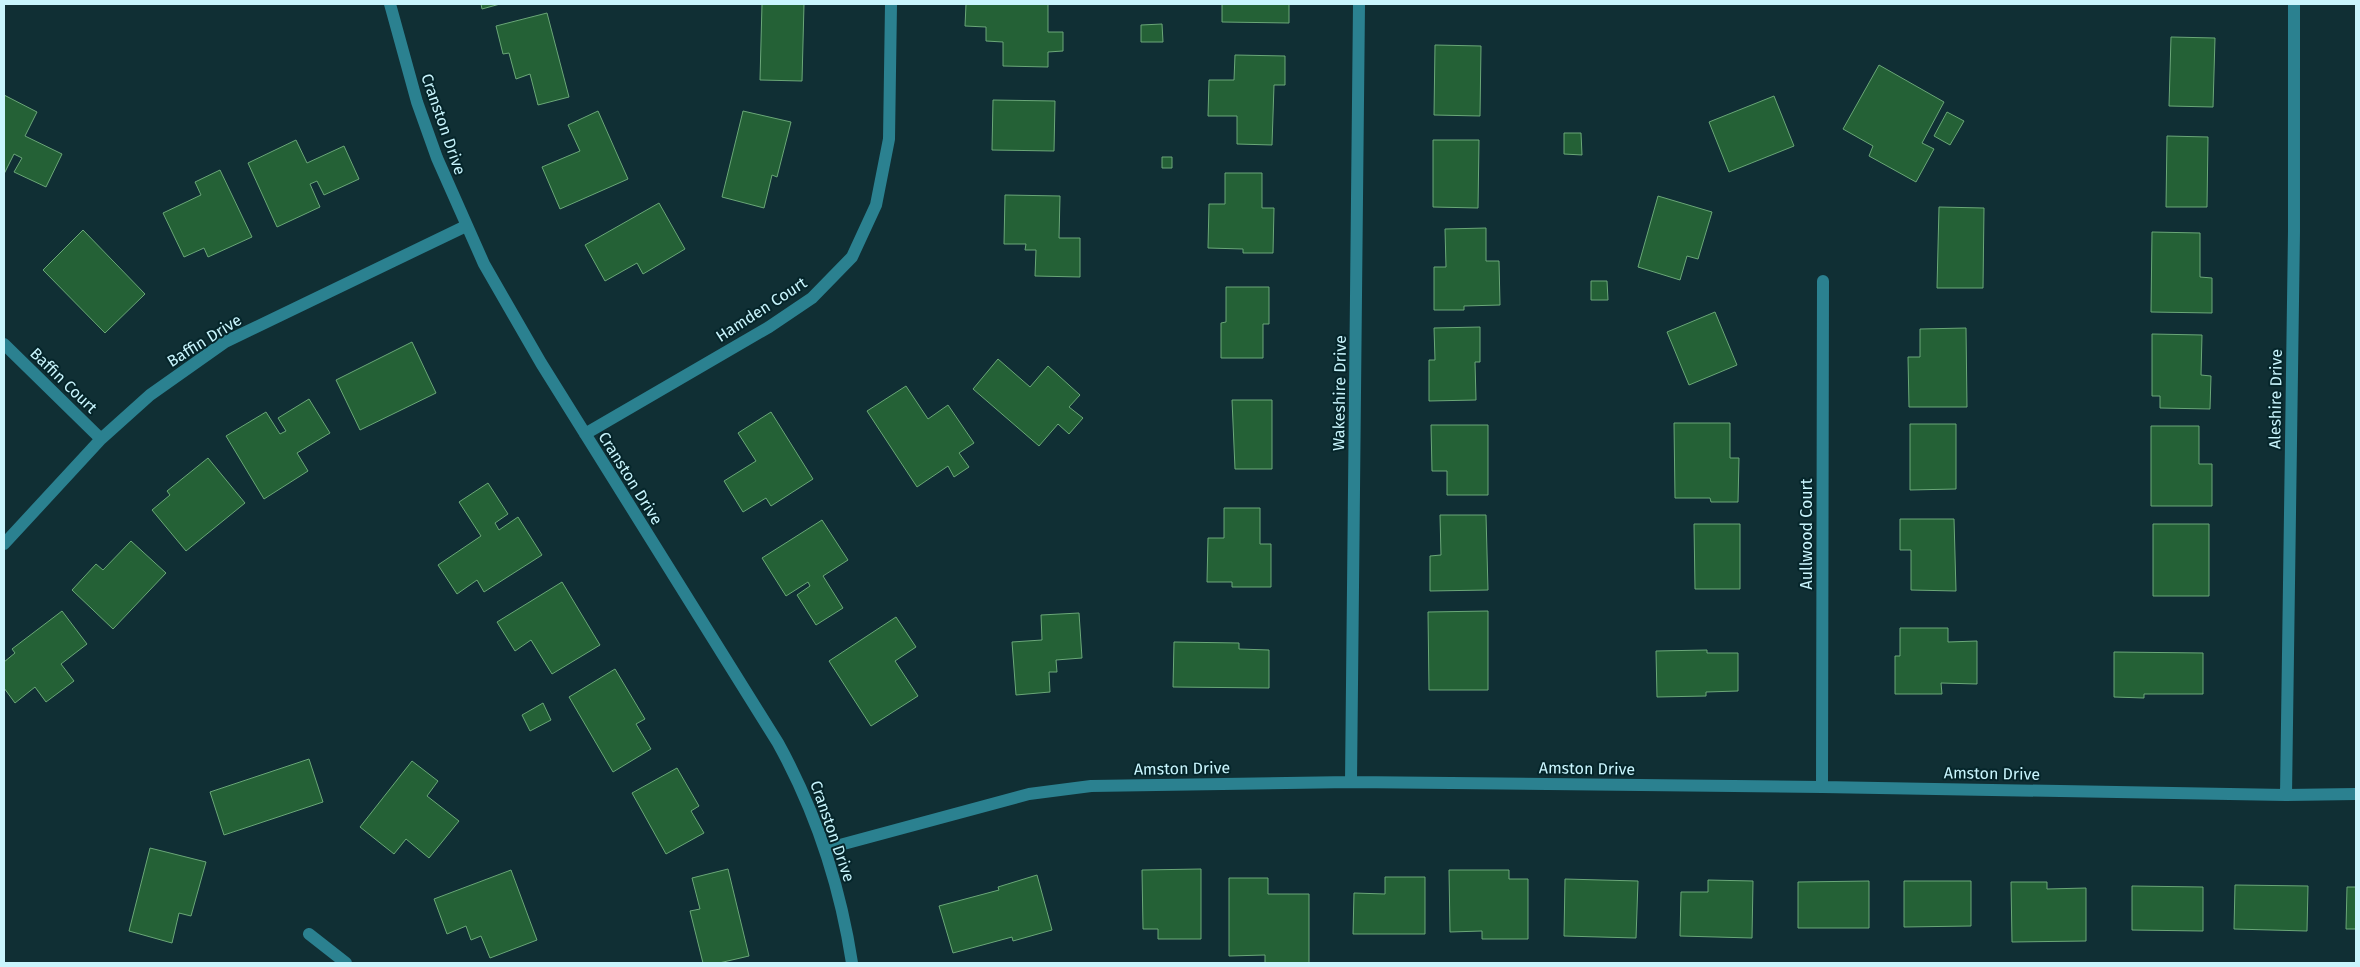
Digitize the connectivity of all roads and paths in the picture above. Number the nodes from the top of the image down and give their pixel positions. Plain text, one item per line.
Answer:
1 (390, 4) edge
2 (891, 4) edge
3 (1359, 4) edge
4 (2294, 4) edge
5 (466, 226) junction
6 (1823, 281) dead end
7 (4, 344) edge
8 (585, 434) junction
9 (101, 439) junction
10 (4, 544) edge
11 (1351, 782) junction
12 (1822, 787) junction
13 (2356, 794) edge
14 (2286, 795) junction
15 (825, 849) junction
16 (310, 934) dead end
17 (346, 963) edge
18 (852, 963) edge

1 - 5 street, Cranston Drive
2 - 8 street, Hamden Court
3 - 11 street, Wakeshire Drive
4 - 14 street, Aleshire Drive
5 - 8 street, Cranston Drive
5 - 9 street, Baffin Drive
6 - 12 street, Aullwood Court
7 - 9 street, Baffin Court
8 - 15 street, Cranston Drive
9 - 10 street, Baffin Drive
11 - 12 street, Amston Drive
11 - 15 street, Amston Drive
12 - 14 street, Amston Drive
13 - 14 street, Amston Drive
15 - 18 street, Cranston Drive
16 - 17 street

